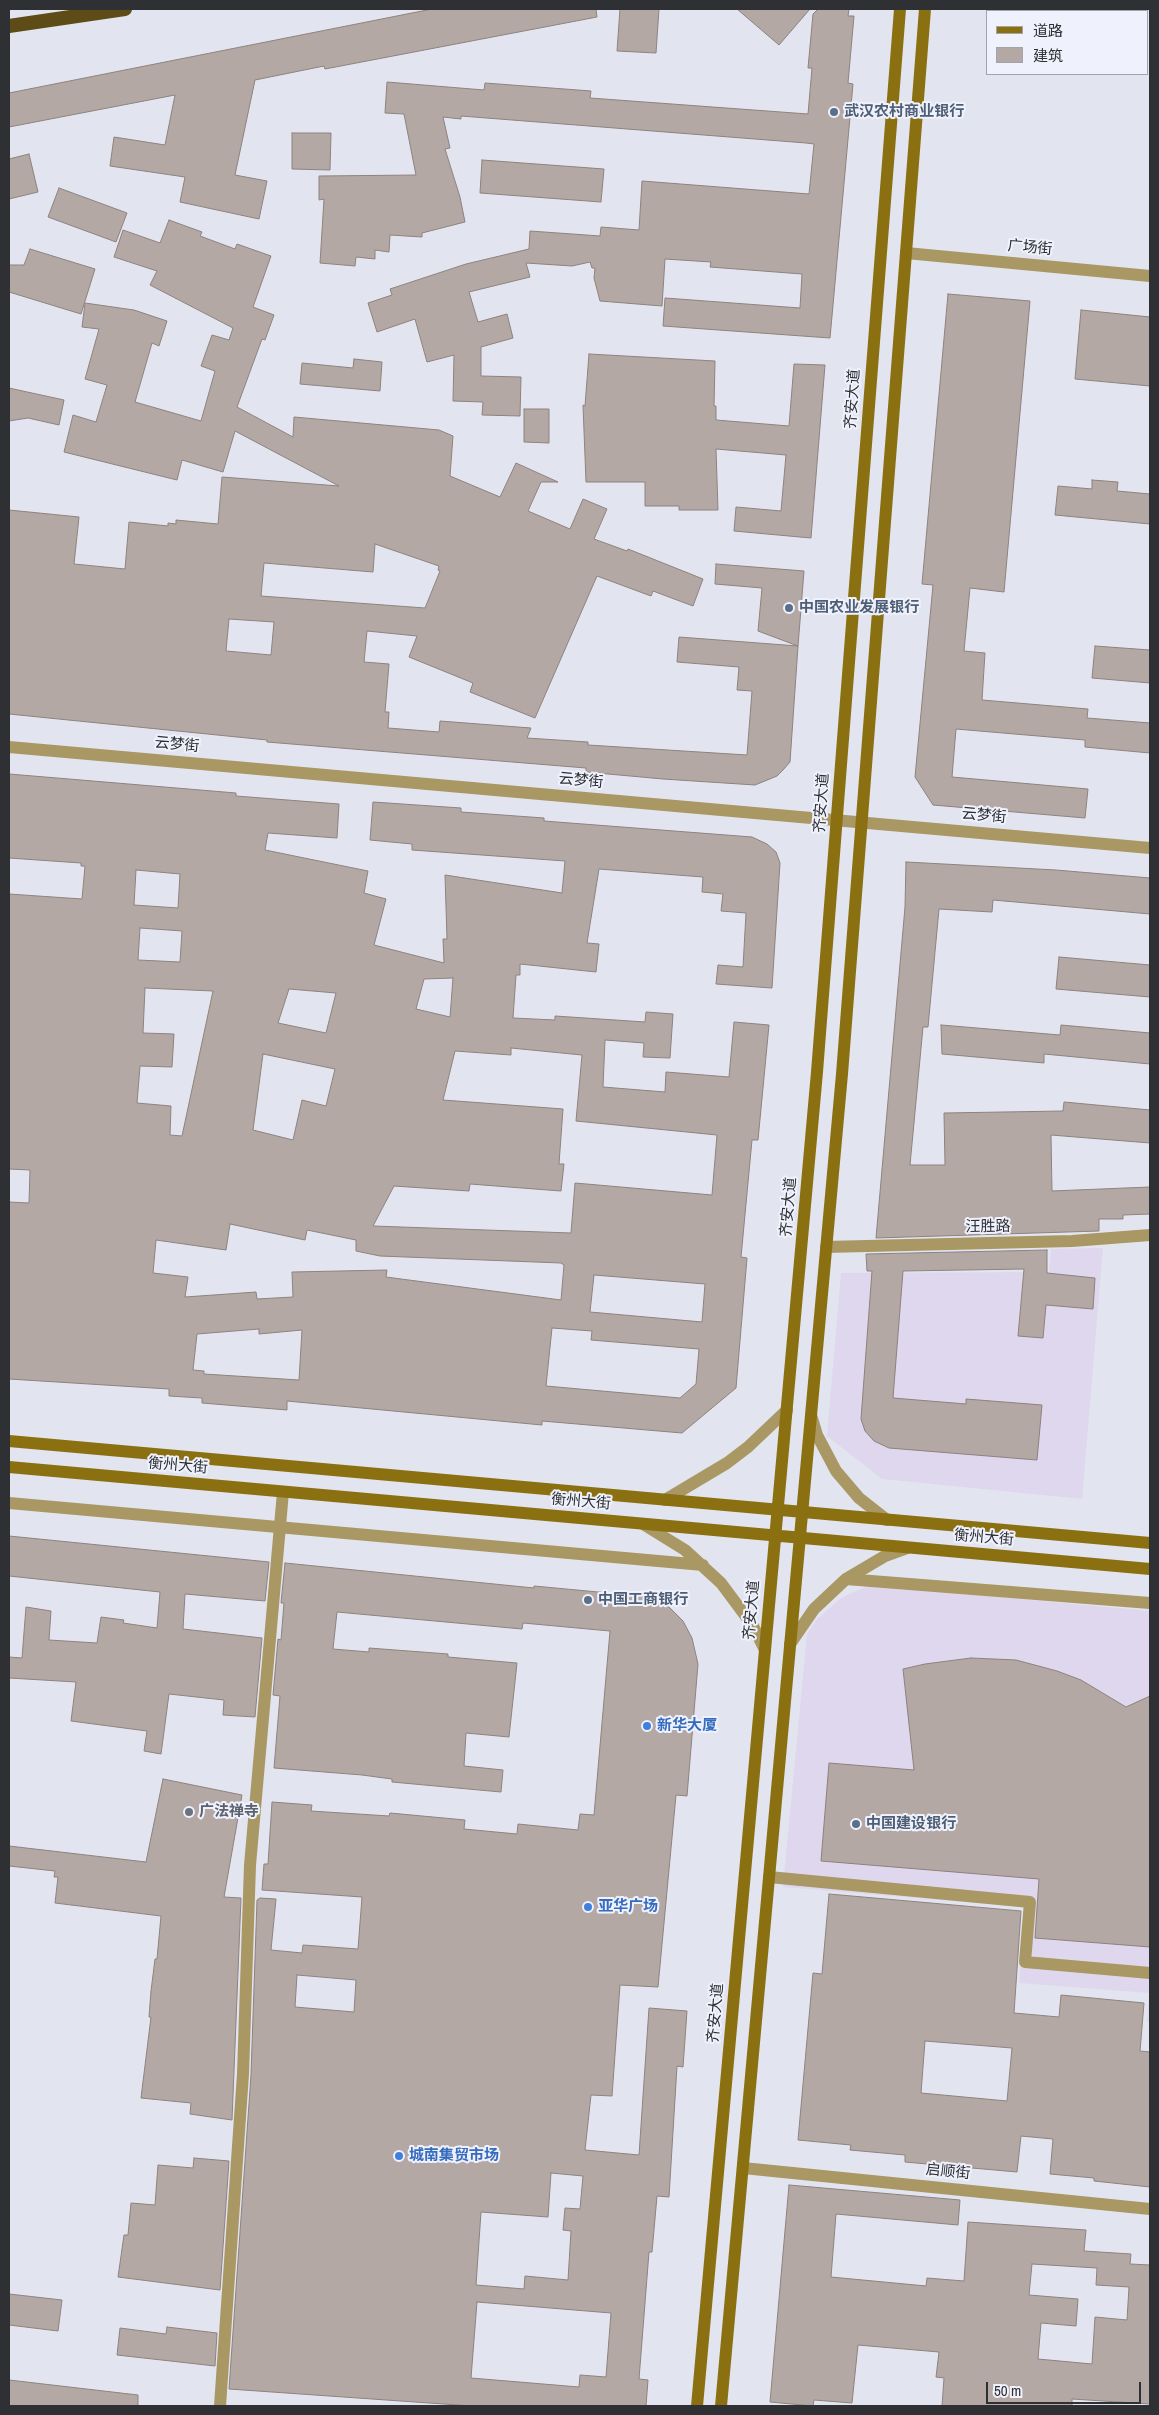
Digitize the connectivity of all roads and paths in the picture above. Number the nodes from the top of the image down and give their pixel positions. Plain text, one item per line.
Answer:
1 (125, 9) edge
2 (900, 9) edge
3 (925, 9) edge
4 (9, 26) edge
5 (906, 252) junction
6 (1150, 276) edge
7 (9, 747) edge
8 (837, 820) junction
9 (862, 822) junction
10 (1150, 848) edge
11 (1150, 1235) edge
12 (826, 1247) junction
13 (787, 1410) junction
14 (811, 1415) junction
15 (9, 1441) edge
16 (9, 1468) edge
17 (283, 1492) junction
18 (665, 1500) junction
19 (9, 1503) edge
20 (778, 1510) junction
21 (802, 1512) junction
22 (887, 1520) junction
23 (643, 1524) junction
24 (280, 1527) junction
25 (775, 1536) junction
26 (800, 1538) junction
27 (1150, 1543) edge
28 (907, 1548) junction
29 (703, 1565) junction
30 (1150, 1570) edge
31 (846, 1578) junction
32 (1150, 1604) edge
33 (790, 1644) junction
34 (765, 1650) junction
35 (769, 1878) junction
36 (1150, 1973) edge
37 (743, 2168) junction
38 (1150, 2209) edge
39 (220, 2406) edge
40 (697, 2406) edge
41 (721, 2406) edge

1 - 4 highway
2 - 8 main road, 齐安大道
3 - 5 main road
5 - 6 street, 广场街
5 - 9 main road
7 - 8 street, 云梦街
8 - 9 street, 云梦街
8 - 13 main road, 齐安大道
9 - 10 street, 云梦街
9 - 12 main road
11 - 12 street, 汪胜路
12 - 14 main road
13 - 18 street
13 - 20 main road, 齐安大道
14 - 21 main road
14 - 22 street
15 - 18 main road, 衡州大街
16 - 17 main road, 衡州大街
17 - 23 main road, 衡州大街
17 - 24 street
18 - 20 main road, 衡州大街
19 - 24 street
20 - 21 main road, 衡州大街
20 - 25 main road, 齐安大道
21 - 22 main road, 衡州大街
21 - 26 main road
22 - 27 main road, 衡州大街
23 - 25 main road, 衡州大街
23 - 29 street
24 - 29 street
24 - 39 street
25 - 26 main road, 衡州大街
25 - 34 main road, 齐安大道
26 - 28 main road, 衡州大街
26 - 33 main road
28 - 30 main road, 衡州大街
28 - 31 street
29 - 34 street
31 - 32 street
31 - 33 street
33 - 35 main road
34 - 40 main road, 齐安大道
35 - 36 street
35 - 37 main road
37 - 38 street, 启顺街
37 - 41 main road

